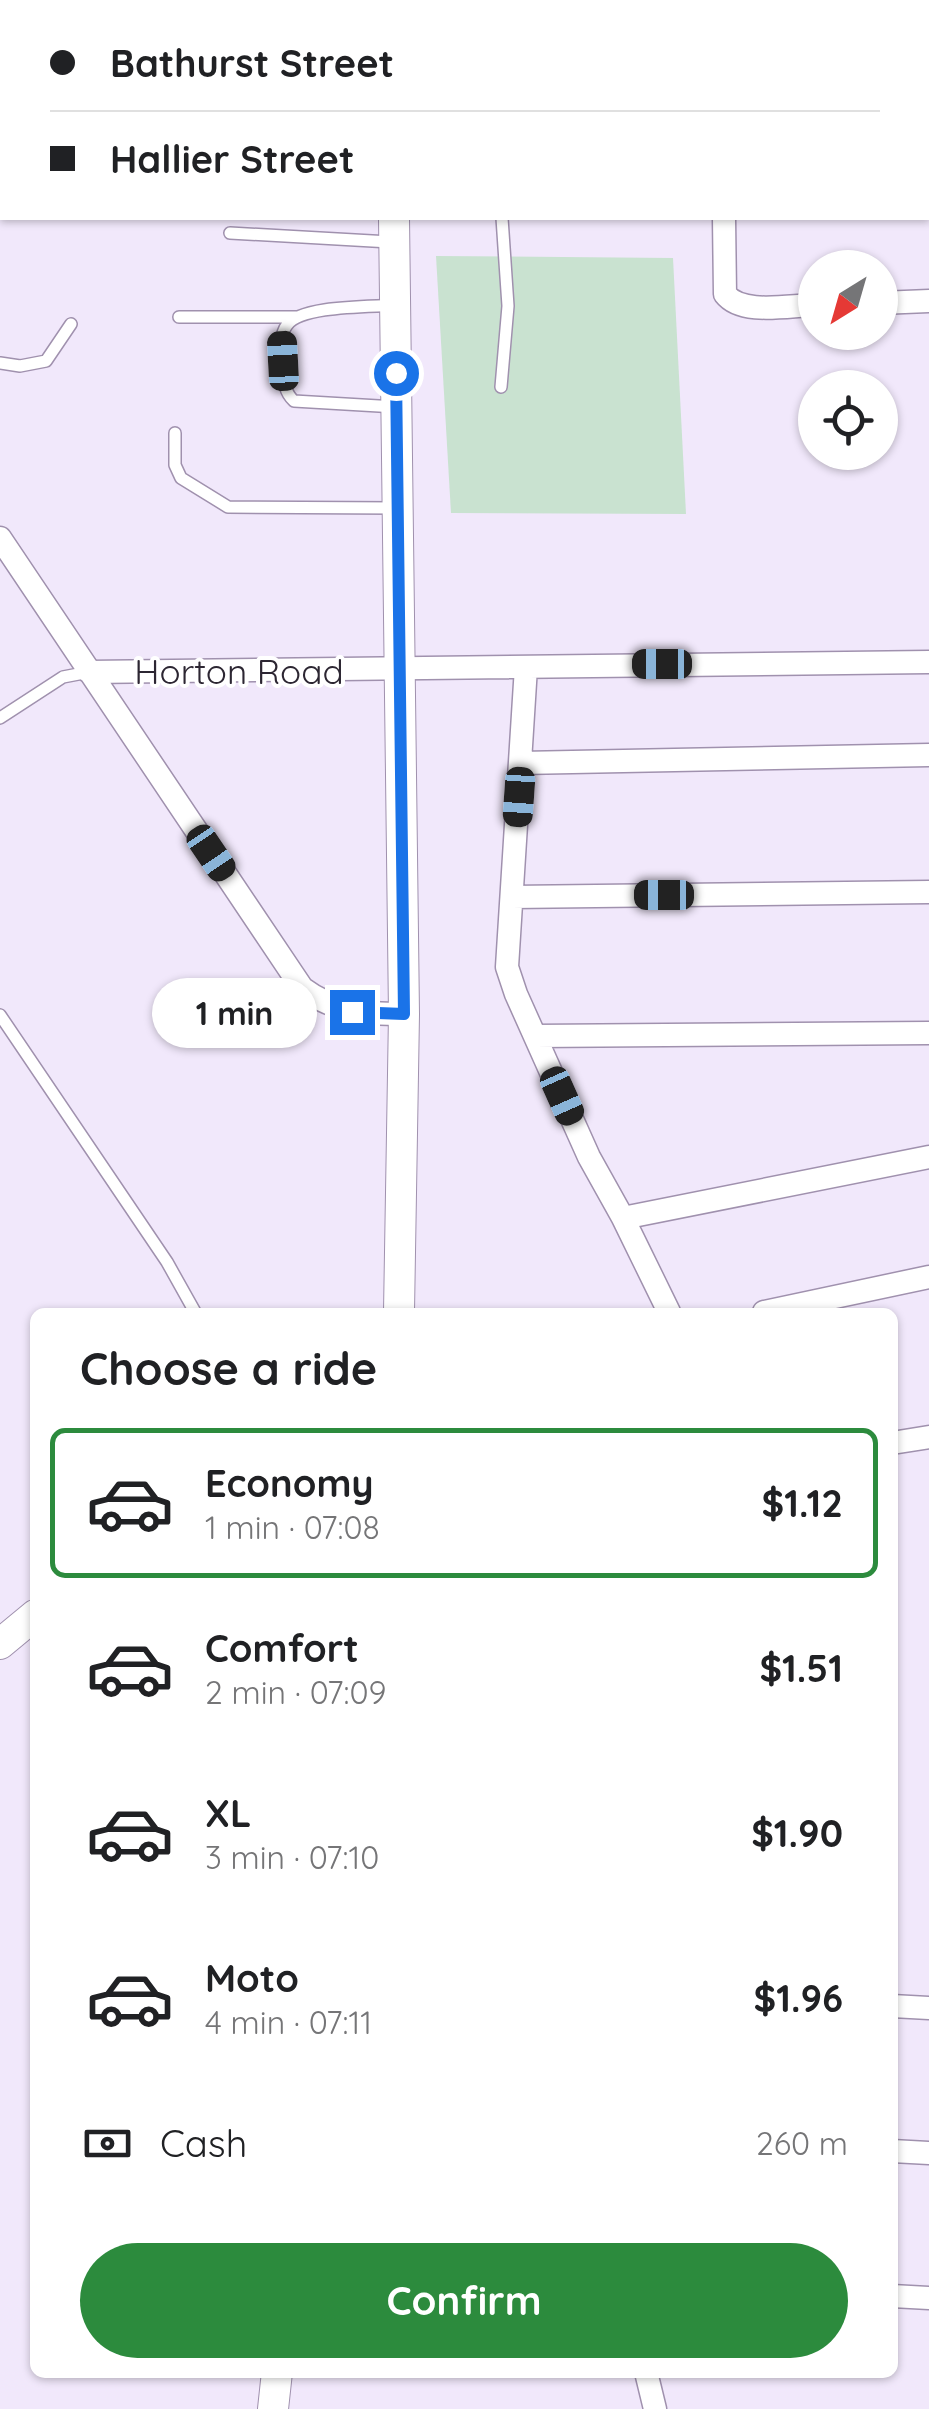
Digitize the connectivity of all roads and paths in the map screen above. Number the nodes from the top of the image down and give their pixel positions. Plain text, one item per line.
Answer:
1 (502, 220) edge
2 (724, 220) edge
3 (394, 230) edge
4 (230, 233) dead end
5 (929, 301) edge
6 (898, 302) edge
7 (396, 305) junction
8 (798, 305) edge
9 (297, 316) junction
10 (179, 318) dead end
11 (71, 324) dead end
12 (0, 363) edge
13 (501, 388) dead end
14 (396, 407) junction
15 (175, 433) dead end
16 (397, 508) junction
17 (0, 538) edge
18 (929, 662) edge
19 (526, 667) junction
20 (399, 670) junction
21 (89, 672) junction
22 (0, 718) edge
23 (929, 755) edge
24 (521, 763) junction
25 (929, 892) edge
26 (512, 897) junction
27 (0, 1014) edge
28 (404, 1014) junction
29 (929, 1032) edge
30 (534, 1036) junction
31 (929, 1157) edge
32 (623, 1218) junction
33 (929, 1277) edge
34 (193, 1308) edge
35 (399, 1308) edge
36 (667, 1308) edge
37 (783, 1308) edge
38 (929, 1437) edge
39 (898, 1442) edge
40 (30, 1619) edge
41 (0, 1644) edge
42 (898, 2006) edge
43 (929, 2008) edge
44 (898, 2151) edge
45 (929, 2153) edge
46 (898, 2296) edge
47 (929, 2298) edge
48 (276, 2378) edge
49 (647, 2378) edge
50 (272, 2409) edge
51 (655, 2409) edge

1 - 13 lane
2 - 8 street
3 - 4 lane
3 - 7 main road
5 - 6 street
7 - 9 lane
7 - 14 main road
9 - 10 lane
9 - 14 lane
11 - 12 lane
14 - 16 main road
15 - 16 lane
16 - 20 main road
17 - 21 street
18 - 19 street, Horton Road
19 - 20 street, Horton Road
19 - 24 street
20 - 21 street, Horton Road
20 - 28 main road
21 - 22 lane
21 - 28 street
23 - 24 street
24 - 26 street
25 - 26 street
26 - 30 street
27 - 34 lane
28 - 35 main road
29 - 30 street
30 - 32 street
31 - 32 street
32 - 36 street
33 - 37 street
38 - 39 street
40 - 41 main road
42 - 43 street
44 - 45 street
46 - 47 street
48 - 50 main road
49 - 51 street

